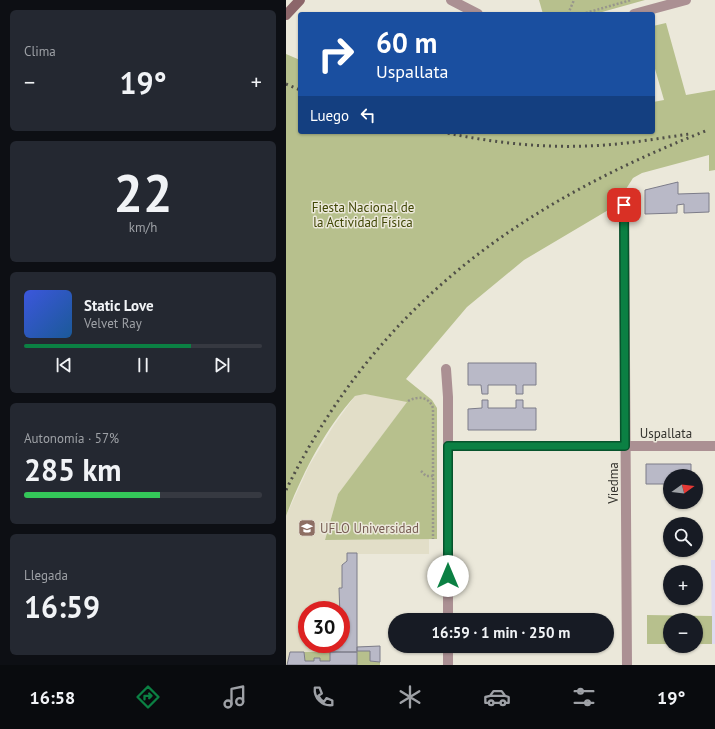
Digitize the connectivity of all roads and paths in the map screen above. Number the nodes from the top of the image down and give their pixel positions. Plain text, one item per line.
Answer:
1 (300, 0) edge
2 (450, 0) edge
3 (574, 0) edge
4 (631, 0) edge
5 (679, 1) edge
6 (474, 12) edge
7 (569, 12) edge
8 (589, 12) edge
9 (641, 12) edge
10 (286, 15) edge
11 (624, 205) dead end
12 (446, 369) dead end
13 (408, 401) dead end
14 (448, 446) junction
15 (625, 446) junction
16 (715, 446) edge
17 (421, 471) dead end
18 (433, 476) junction
19 (433, 539) dead end
20 (448, 613) edge
21 (448, 653) edge
22 (448, 665) edge
23 (627, 665) edge

1 - 10 main road
2 - 6 street
3 - 7 path
4 - 8 path
5 - 9 street
11 - 15 street, Viedma
12 - 14 street
13 - 18 path
14 - 15 street, Uspallata
14 - 20 street
15 - 16 street, Uspallata
15 - 23 street, Viedma
17 - 18 path
18 - 19 path
21 - 22 street

